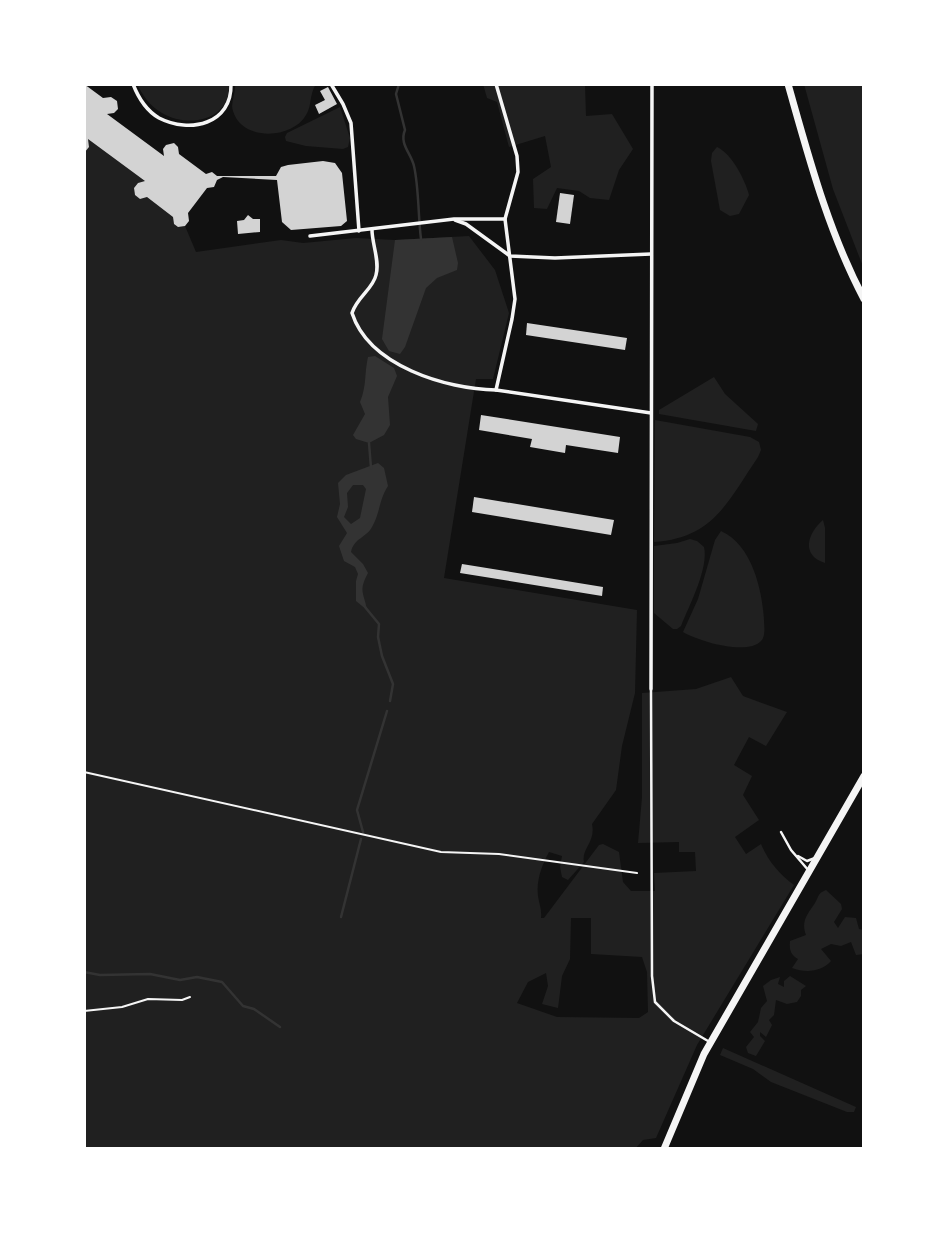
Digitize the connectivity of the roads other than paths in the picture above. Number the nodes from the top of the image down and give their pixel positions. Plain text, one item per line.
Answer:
1 (133, 84) edge
2 (231, 84) edge
3 (331, 84) edge
4 (496, 84) edge
5 (653, 84) edge
6 (788, 84) edge
7 (505, 219) junction
8 (455, 220) junction
9 (372, 230) junction
10 (359, 231) junction
11 (310, 236) dead end
12 (651, 254) junction
13 (510, 256) junction
14 (864, 299) edge
15 (496, 390) junction
16 (651, 413) junction
17 (651, 689) joint
18 (864, 776) edge
19 (781, 832) dead end
20 (795, 855) junction
21 (818, 857) junction
22 (809, 871) junction
23 (711, 1042) junction
24 (664, 1149) edge

1 - 2 street
3 - 10 street
4 - 7 street
5 - 12 street
6 - 14 main road
7 - 8 street
7 - 13 street
8 - 9 street
8 - 13 street
9 - 10 street
9 - 15 street
10 - 11 street
12 - 13 street
12 - 16 street
13 - 15 street
15 - 16 street
16 - 17 street
17 - 23 lane
18 - 21 main road
19 - 20 lane
20 - 21 lane
20 - 22 lane
21 - 22 main road
22 - 23 main road
23 - 24 main road

